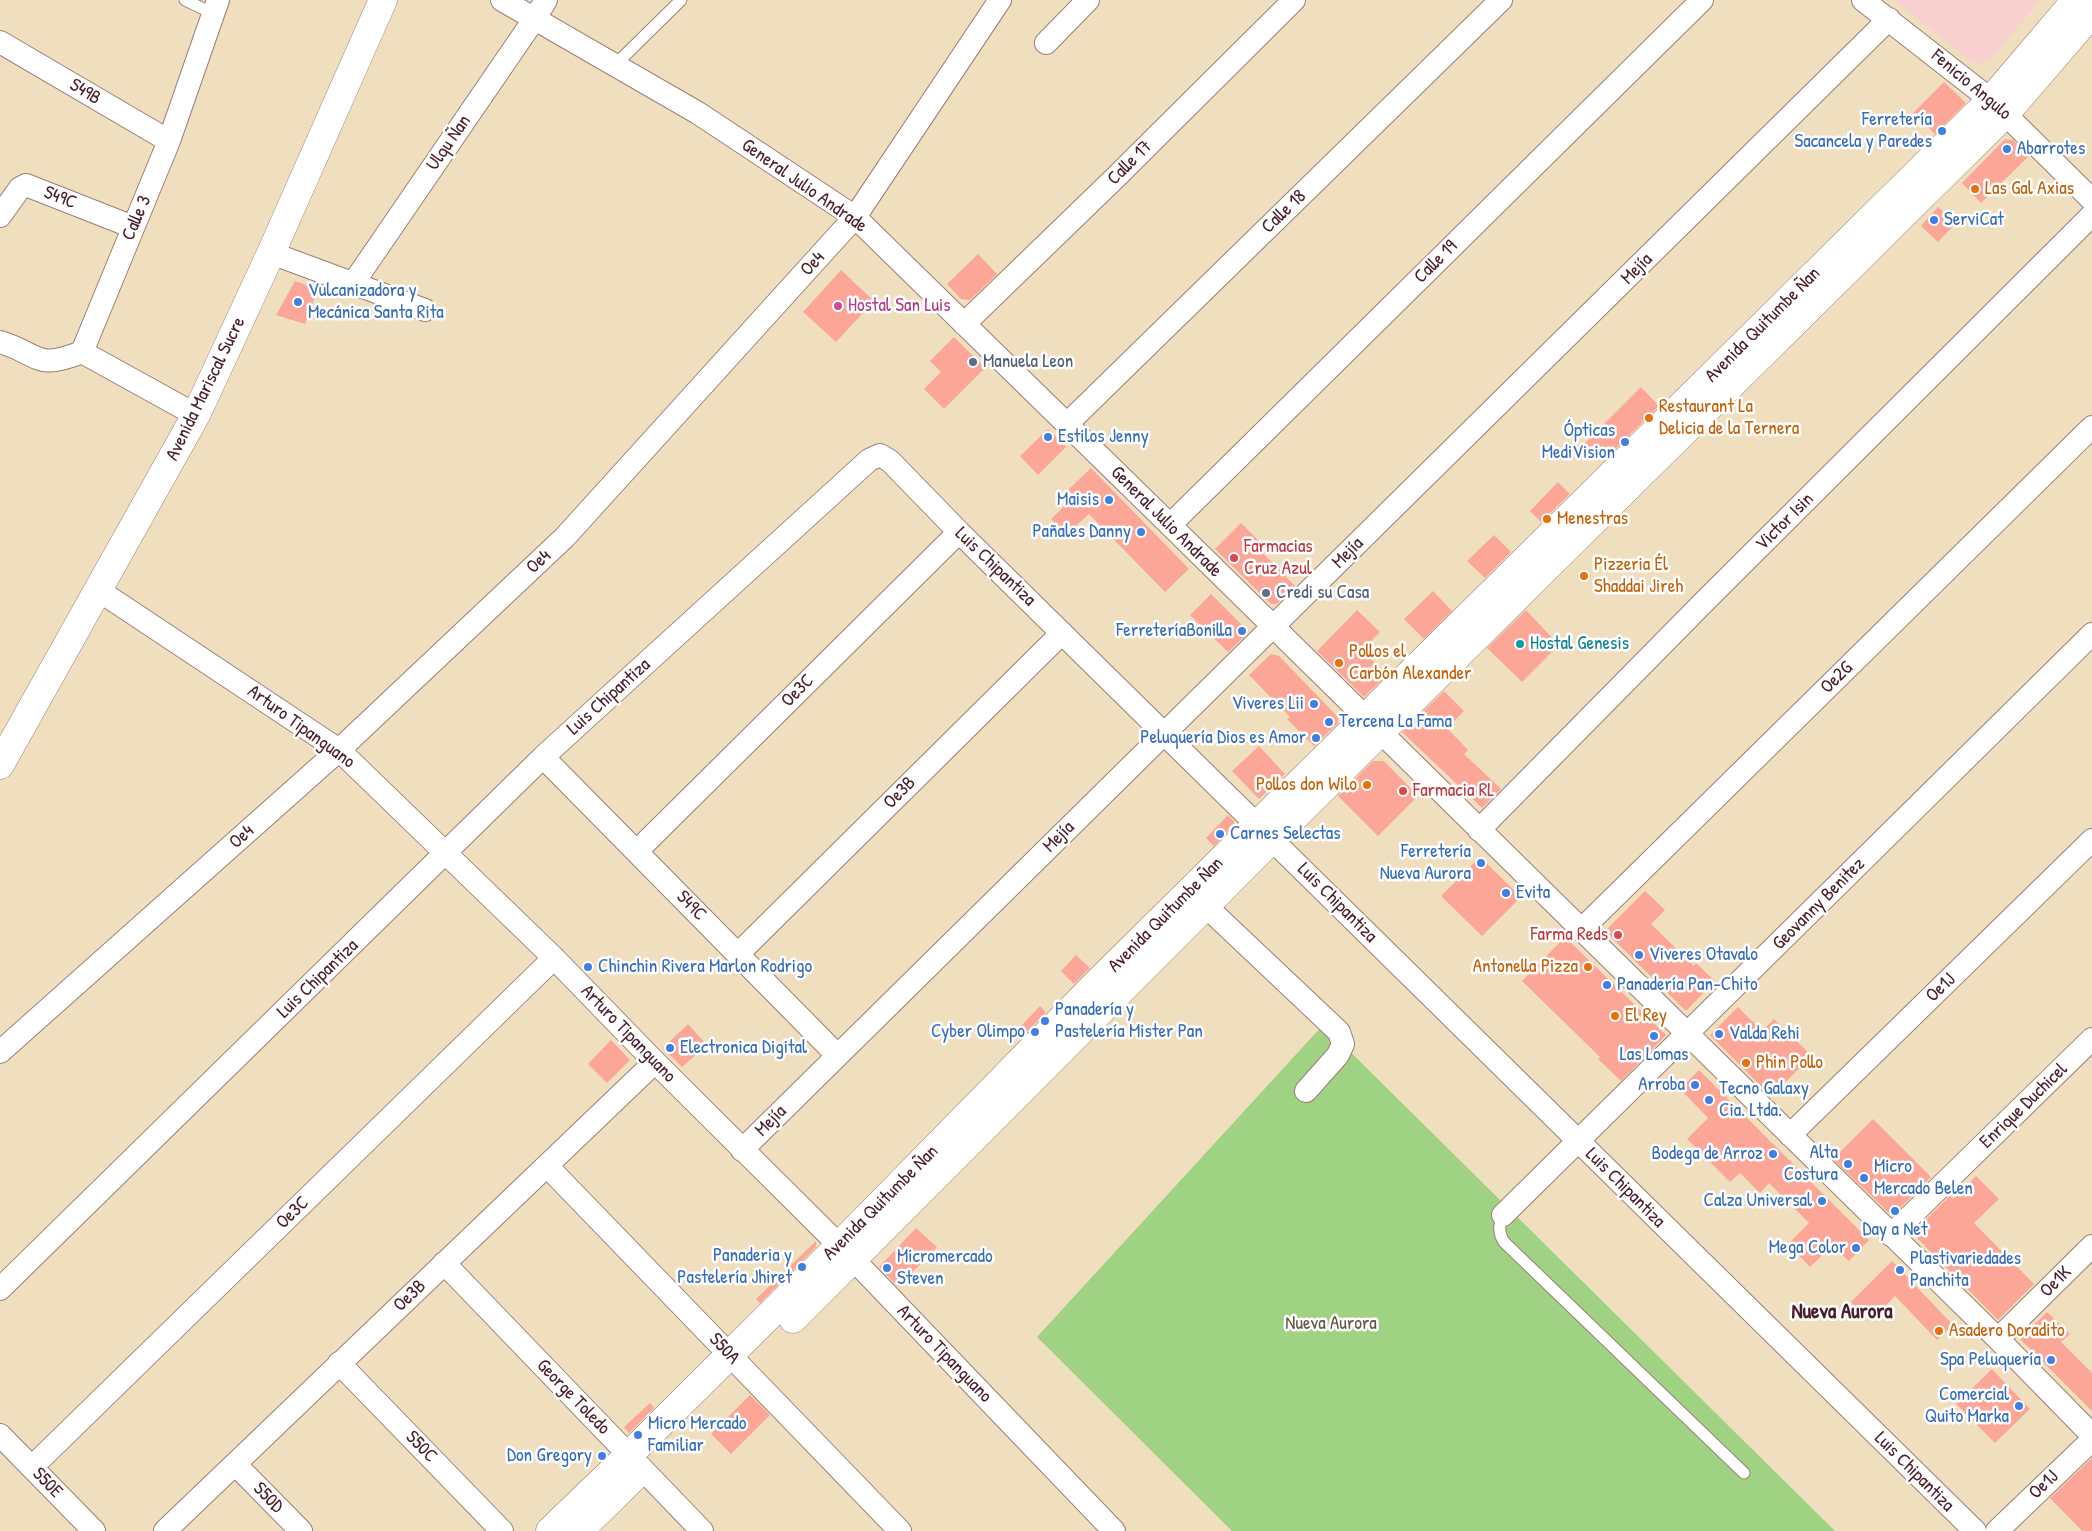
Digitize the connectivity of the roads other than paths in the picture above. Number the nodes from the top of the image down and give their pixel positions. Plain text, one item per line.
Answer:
1 (185, 0) edge
2 (383, 0) edge
3 (502, 0) edge
4 (681, 0) edge
5 (1000, 0) edge
6 (1088, 0) edge
7 (1294, 0) edge
8 (1501, 0) edge
9 (1702, 0) edge
10 (1864, 0) edge
11 (2076, 0) edge
12 (215, 7) edge
13 (541, 9) edge
14 (2092, 13) edge
15 (1890, 19) junction
16 (0, 42) edge
17 (1046, 43) dead end
18 (615, 65) junction
19 (1998, 106) junction
20 (169, 141) junction
21 (2092, 200) edge
22 (0, 216) edge
23 (2092, 216) edge
24 (855, 218) junction
25 (133, 227) junction
26 (271, 254) junction
27 (352, 285) junction
28 (425, 310) dead end
29 (964, 324) junction
30 (0, 342) edge
31 (82, 352) junction
32 (196, 415) junction
33 (1067, 424) junction
34 (2092, 427) edge
35 (1170, 525) junction
36 (959, 532) junction
37 (98, 590) junction
38 (1273, 628) junction
39 (1062, 633) junction
40 (2092, 634) edge
41 (1373, 726) junction
42 (1164, 734) junction
43 (339, 750) junction
44 (543, 757) junction
45 (0, 764) edge
46 (1479, 830) junction
47 (1264, 832) junction
48 (2092, 840) edge
49 (637, 850) junction
50 (447, 853) junction
51 (1198, 898) junction
52 (1581, 930) junction
53 (738, 954) junction
54 (554, 958) junction
55 (1687, 1034) junction
56 (2092, 1039) edge
57 (0, 1052) edge
58 (837, 1055) junction
59 (655, 1062) junction
60 (1306, 1091) dead end
61 (1790, 1135) junction
62 (1578, 1141) junction
63 (742, 1150) junction
64 (548, 1167) junction
65 (1503, 1215) joint
66 (1891, 1235) junction
67 (2092, 1246) edge
68 (846, 1252) junction
69 (444, 1263) junction
70 (0, 1290) edge
71 (1998, 1339) junction
72 (736, 1361) junction
73 (339, 1363) junction
74 (0, 1435) edge
75 (2092, 1435) edge
76 (2092, 1440) edge
77 (636, 1461) junction
78 (236, 1465) junction
79 (32, 1467) junction
80 (1744, 1473) dead end
81 (94, 1531) edge
82 (166, 1531) edge
83 (301, 1531) edge
84 (502, 1531) edge
85 (550, 1531) edge
86 (578, 1531) edge
87 (702, 1531) edge
88 (900, 1531) edge
89 (1114, 1531) edge
90 (1975, 1531) edge
91 (1997, 1531) edge

1 - 12 lane
2 - 26 street, Avenida Mariscal Sucre
3 - 13 street, General Julio Andrade
4 - 18 lane
5 - 24 street, Oe4
6 - 17 street
7 - 29 street, Calle 17
8 - 33 street, Calle 18
9 - 35 street, Calle 19
10 - 15 street, Fenicio Angulo
11 - 19 street, Avenida Quitumbe Ñan
12 - 20 street, Calle 3
13 - 18 street, General Julio Andrade
13 - 27 street, Ulqu Ñan
14 - 19 street, Avenida Quitumbe Ñan
15 - 19 street, Fenicio Angulo
15 - 38 street, Mejía
16 - 20 street, S49B
18 - 24 street, General Julio Andrade
19 - 21 street, Fenicio Angulo
19 - 41 street, Avenida Quitumbe Ñan
20 - 25 street, Calle 3
22 - 25 street, S49C
23 - 46 street, Victor Isin
24 - 29 street, General Julio Andrade
24 - 43 street, Oe4
25 - 31 street, Calle 3
26 - 27 street
26 - 32 street, Avenida Mariscal Sucre
27 - 28 street
29 - 33 street, General Julio Andrade
30 - 31 street
31 - 32 street
32 - 37 street, Avenida Mariscal Sucre
33 - 35 street, General Julio Andrade
34 - 52 street, Oe2G
35 - 38 street, General Julio Andrade
36 - 39 street, Luis Chipantiza
36 - 44 street, Luis Chipantiza
36 - 49 street, Oe3C
37 - 43 street, Arturo Tipanguano
37 - 45 street, Avenida Mariscal Sucre
38 - 41 street, General Julio Andrade
38 - 42 street, Mejía
39 - 42 street, Luis Chipantiza
39 - 53 street, Oe3B
40 - 55 street, Geovanny Benitez
41 - 46 street, General Julio Andrade
41 - 47 street, Avenida Quitumbe Ñan
42 - 47 street, Luis Chipantiza
42 - 58 street, Mejía
43 - 50 street, Arturo Tipanguano
43 - 57 street, Oe4
44 - 49 street, S49C
44 - 50 street, Luis Chipantiza
46 - 52 street, General Julio Andrade
47 - 51 street, Avenida Quitumbe Ñan
47 - 62 street, Luis Chipantiza
48 - 61 street, Oe1J
49 - 53 street, S49C
50 - 54 street, Arturo Tipanguano
50 - 70 street, Luis Chipantiza
51 - 60 street
51 - 68 street, Avenida Quitumbe Ñan
52 - 55 street, General Julio Andrade
53 - 58 street, S49C
54 - 59 street, Arturo Tipanguano
54 - 79 street, Oe3C
55 - 61 street, General Julio Andrade
55 - 62 street, Geovanny Benitez
56 - 66 street, Enrique Duchicel
58 - 63 street, Mejía
59 - 63 street, Arturo Tipanguano
59 - 64 street, Oe3B
61 - 66 street, General Julio Andrade
62 - 65 street, Geovanny Benitez
62 - 90 street, Luis Chipantiza
63 - 68 street, Arturo Tipanguano
64 - 69 street, Oe3B
64 - 72 street, S50A
65 - 80 lane
66 - 71 street, General Julio Andrade
67 - 71 street, Oe1K
68 - 72 street, Avenida Quitumbe Ñan
68 - 89 street, Arturo Tipanguano
69 - 73 street, Oe3B
69 - 77 street, George Toledo
71 - 75 street, General Julio Andrade
72 - 77 street, Avenida Quitumbe Ñan
72 - 88 street, S50A
73 - 78 street, Oe3B
73 - 84 street, S50C
74 - 79 street, S50E
76 - 91 street, Oe1J
77 - 85 street, Avenida Quitumbe Ñan
77 - 86 street, Avenida Quitumbe Ñan
77 - 87 street, George Toledo
78 - 82 street, Oe3B
78 - 83 street, S50D
79 - 81 street, S50E

